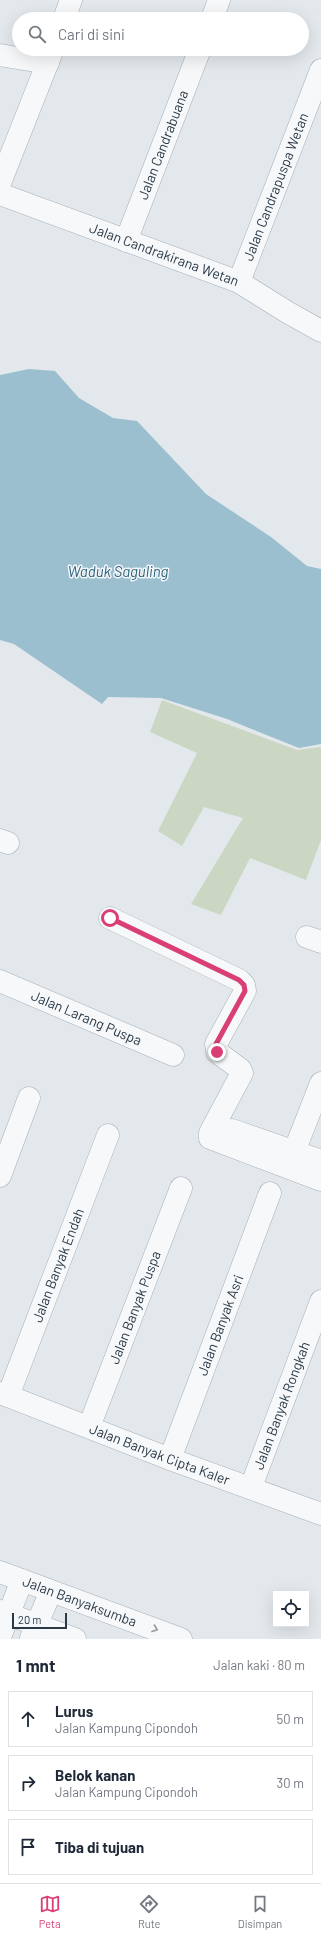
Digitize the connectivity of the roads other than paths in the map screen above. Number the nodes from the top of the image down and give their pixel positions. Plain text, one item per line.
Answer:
1 (71, 0) edge
2 (219, 0) edge
3 (67, 12) edge
4 (215, 12) edge
5 (0, 55) edge
6 (12, 55) edge
7 (51, 56) edge
8 (197, 56) edge
9 (321, 70) edge
10 (0, 183) edge
11 (0, 194) edge
12 (126, 241) junction
13 (239, 282) junction
14 (321, 331) edge
15 (110, 918) dead end
16 (0, 982) edge
17 (173, 1055) dead end
18 (321, 1083) edge
19 (29, 1098) dead end
20 (232, 1130) dead end
21 (108, 1135) dead end
22 (294, 1152) junction
23 (321, 1162) edge
24 (0, 1176) edge
25 (321, 1180) edge
26 (181, 1188) dead end
27 (270, 1193) dead end
28 (321, 1301) edge
29 (4, 1394) edge
30 (89, 1427) junction
31 (170, 1459) junction
32 (251, 1487) junction
33 (321, 1514) edge
34 (0, 1572) edge
35 (22, 1580) junction
36 (51, 1591) junction
37 (4, 1613) edge
38 (34, 1632) edge
39 (0, 1637) edge
40 (75, 1639) edge
41 (181, 1639) edge

1 - 3 street
2 - 4 street
5 - 6 street
7 - 10 street
8 - 12 street, Jalan Candrabuana
9 - 13 street, Jalan Candrapuspa Wetan
11 - 12 street, Jalan Candrakirana Wetan
12 - 13 street, Jalan Candrakirana Wetan
13 - 14 street, Jalan Candrakirana Wetan
15 - 25 street
16 - 17 street, Jalan Larang Puspa
18 - 22 street
19 - 24 street
20 - 22 street
21 - 29 street, Jalan Banyak Endah
22 - 23 street
26 - 30 street, Jalan Banyak Puspa
27 - 31 street, Jalan Banyak Asri
28 - 32 street, Jalan Banyak Rongkah
29 - 30 street, Jalan Banyak Cipta Kaler
30 - 31 street, Jalan Banyak Cipta Kaler
31 - 32 street, Jalan Banyak Cipta Kaler
32 - 33 street, Jalan Banyak Cipta Kaler
34 - 35 street, Jalan Banyaksumba
35 - 36 street, Jalan Banyaksumba
35 - 37 street
36 - 38 street
36 -> 41 street, Jalan Banyaksumba
37 - 38 street
37 - 39 street
38 - 40 street

